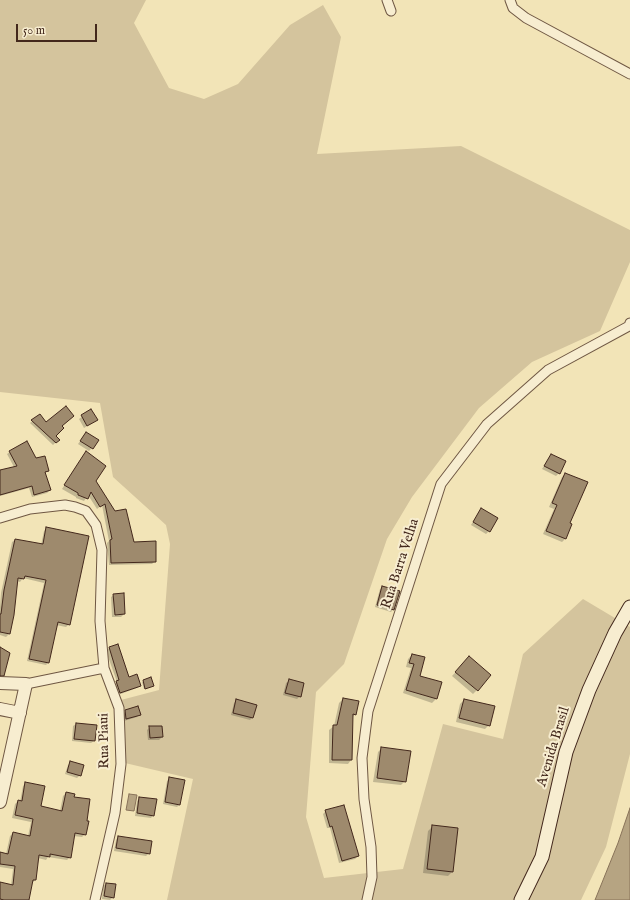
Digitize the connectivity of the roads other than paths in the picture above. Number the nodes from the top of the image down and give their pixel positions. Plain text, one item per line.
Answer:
1 (387, 0) edge
2 (510, 0) edge
3 (391, 11) dead end
4 (630, 74) edge
5 (630, 323) edge
6 (0, 518) edge
7 (630, 607) edge
8 (104, 668) junction
9 (0, 683) edge
10 (26, 684) junction
11 (0, 710) edge
12 (20, 713) junction
13 (0, 802) edge
14 (95, 900) edge
15 (367, 900) edge
16 (521, 900) edge

1 - 3 street
2 - 4 street
5 - 15 street, Rua Barra Velha
6 - 8 street, Rua Piaui
7 - 16 main road, Avenida Brasil
8 - 10 street
8 - 14 street, Rua Piaui
9 - 10 street
10 - 12 street
11 - 12 street
12 - 13 street

